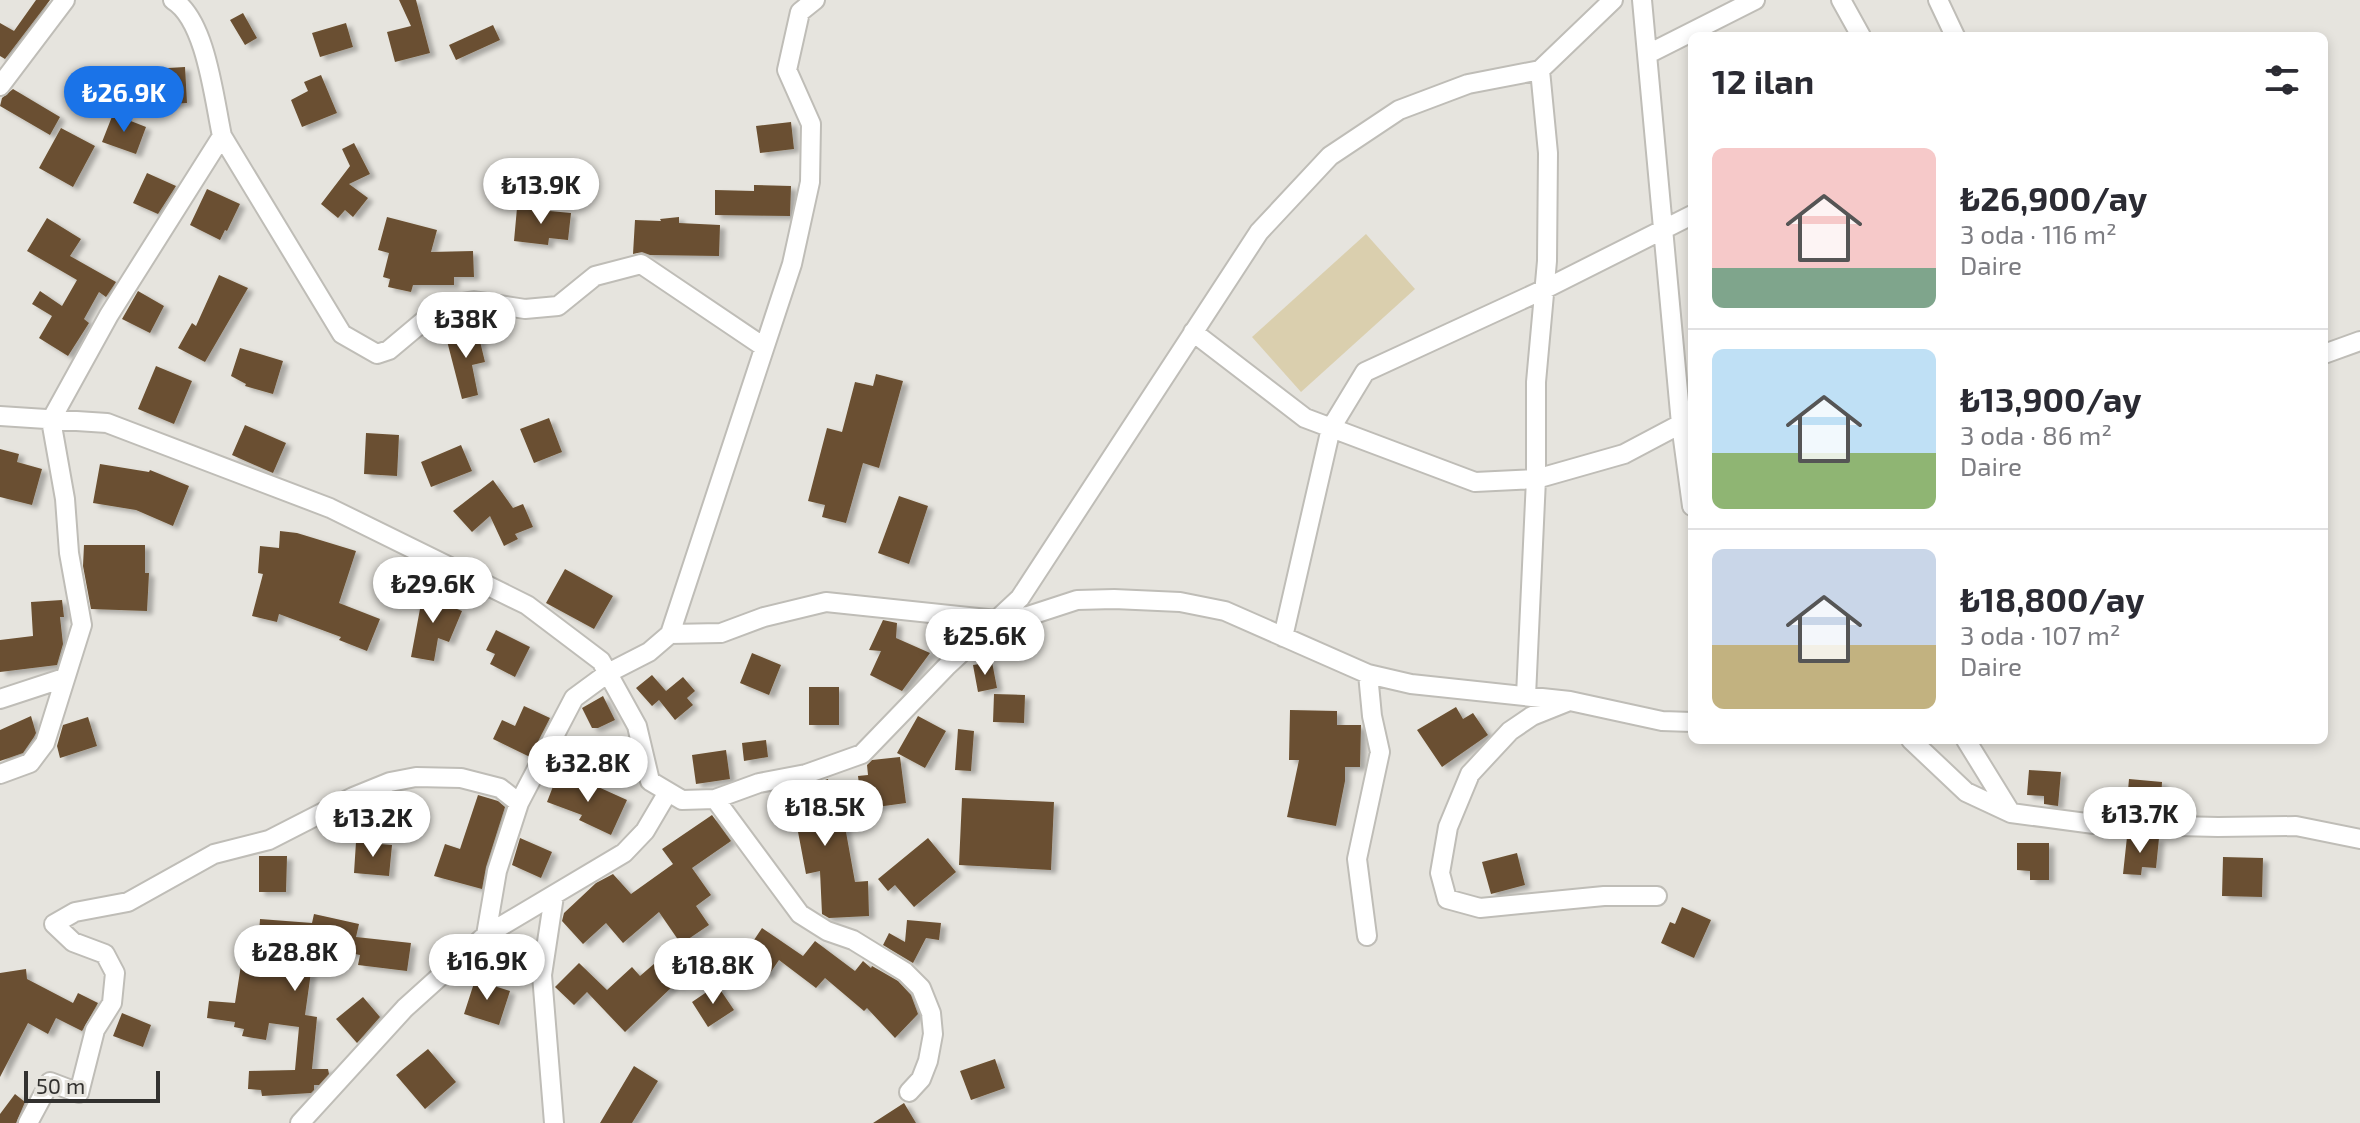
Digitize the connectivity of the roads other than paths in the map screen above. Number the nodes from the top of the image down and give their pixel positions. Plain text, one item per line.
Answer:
1 (65, 0) edge
2 (173, 0) edge
3 (815, 0) edge
4 (1613, 0) edge
5 (1642, 0) edge
6 (1755, 0) edge
7 (1841, 0) edge
8 (1938, 0) edge
9 (1692, 32) edge
10 (1859, 32) edge
11 (1953, 32) edge
12 (1688, 34) edge
13 (1648, 54) junction
14 (1540, 70) junction
15 (0, 86) edge
16 (222, 136) junction
17 (1688, 217) edge
18 (1665, 230) junction
19 (1545, 289) junction
20 (1193, 332) junction
21 (2360, 341) edge
22 (764, 347) junction
23 (2328, 353) edge
24 (0, 416) edge
25 (51, 420) junction
26 (1687, 421) edge
27 (1331, 428) junction
28 (1536, 479) junction
29 (997, 620) junction
30 (670, 634) junction
31 (1283, 637) junction
32 (608, 673) junction
33 (1368, 674) junction
34 (64, 678) junction
35 (1526, 696) junction
36 (0, 699) edge
37 (1570, 701) junction
38 (1688, 713) edge
39 (1662, 721) junction
40 (1688, 722) edge
41 (1915, 744) edge
42 (1968, 744) edge
43 (0, 774) edge
44 (668, 792) junction
45 (715, 799) junction
46 (519, 803) junction
47 (2011, 813) junction
48 (2360, 839) edge
49 (554, 896) junction
50 (1657, 896) dead end
51 (486, 935) junction
52 (1367, 936) dead end
53 (909, 1092) dead end
54 (28, 1123) edge
55 (300, 1123) edge
56 (554, 1123) edge

1 - 15 street
2 - 16 street
3 - 22 street
4 - 14 street
5 - 13 street
6 - 9 street
7 - 10 street
8 - 11 street
12 - 13 street
13 - 18 street
14 - 19 street
14 - 20 street
16 - 22 street
16 - 25 street
17 - 18 street
18 - 19 street
18 - 26 street
19 - 27 street
19 - 28 street
20 - 27 street
20 - 29 street
21 - 23 street
22 - 30 street
24 - 25 street
25 - 32 street
25 - 34 street
26 - 28 street
27 - 28 street
27 - 31 street
28 - 35 street
29 - 30 street
29 - 31 street
29 - 45 street
30 - 32 street
31 - 33 street
32 - 44 street
32 - 46 street
33 - 35 street
33 - 52 street
34 - 36 street
34 - 43 street
35 - 37 street
37 - 39 street
37 - 50 street
38 - 39 street
39 - 40 street
41 - 47 street
42 - 47 street
44 - 45 street
44 - 49 street
45 - 53 street
46 - 51 street
46 - 54 street
47 - 48 street
49 - 51 street
49 - 56 street
51 - 55 street

